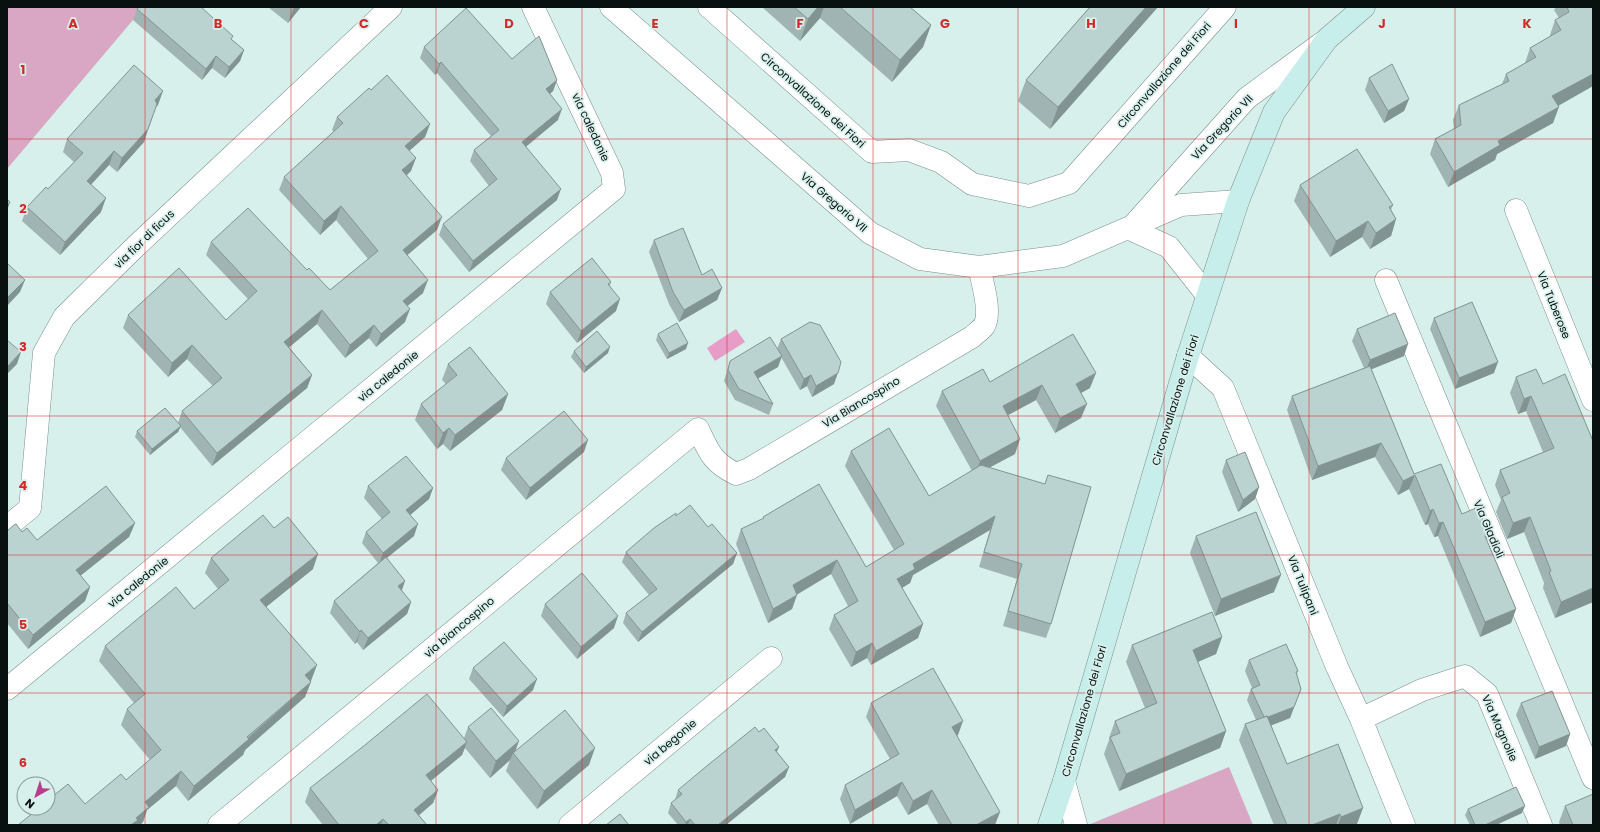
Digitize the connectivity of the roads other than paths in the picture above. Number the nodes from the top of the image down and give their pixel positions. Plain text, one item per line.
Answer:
1 (391, 7) edge
2 (533, 7) edge
3 (611, 7) edge
4 (709, 7) edge
5 (1225, 7) edge
6 (1364, 7) edge
7 (1328, 39) junction
8 (1238, 201) junction
9 (1516, 210) dead end
10 (1130, 229) junction
11 (978, 267) junction
12 (1386, 280) dead end
13 (1207, 295) junction
14 (1188, 356) junction
15 (1593, 400) edge
16 (698, 429) joint
17 (7, 527) edge
18 (771, 658) dead end
19 (7, 689) edge
20 (1362, 719) junction
21 (1593, 778) edge
22 (1064, 781) junction
23 (219, 825) edge
24 (570, 825) edge
25 (1049, 825) edge
26 (1076, 825) edge
27 (1404, 825) edge
28 (1541, 825) edge

1 - 17 street, via fior di ficus
2 - 19 street, via caledonie
3 - 11 street, Via Gregorio VII
4 - 5 street, Circonvallazione dei Fiori
6 - 7 street, Circonvallazione dei Fiori
7 - 8 street, Circonvallazione dei Fiori
7 - 10 street, Via Gregorio VII
8 - 10 street, Via Gregorio VII
8 - 13 street, Circonvallazione dei Fiori
9 - 15 street, Via Tuberose
10 - 11 street, Via Gregorio VII
10 - 13 street
11 - 16 street, Via Biancospino
12 - 21 street, Via Gladioli
13 - 14 street, Circonvallazione dei Fiori
14 - 20 street, Via Tulipani
14 - 22 street, Circonvallazione dei Fiori
16 - 23 street, via biancospino
18 - 24 street, via begonie
20 - 27 street, Via Tulipani
20 - 28 street, Via Magnolie
22 - 25 street, Circonvallazione dei Fiori
22 - 26 street

